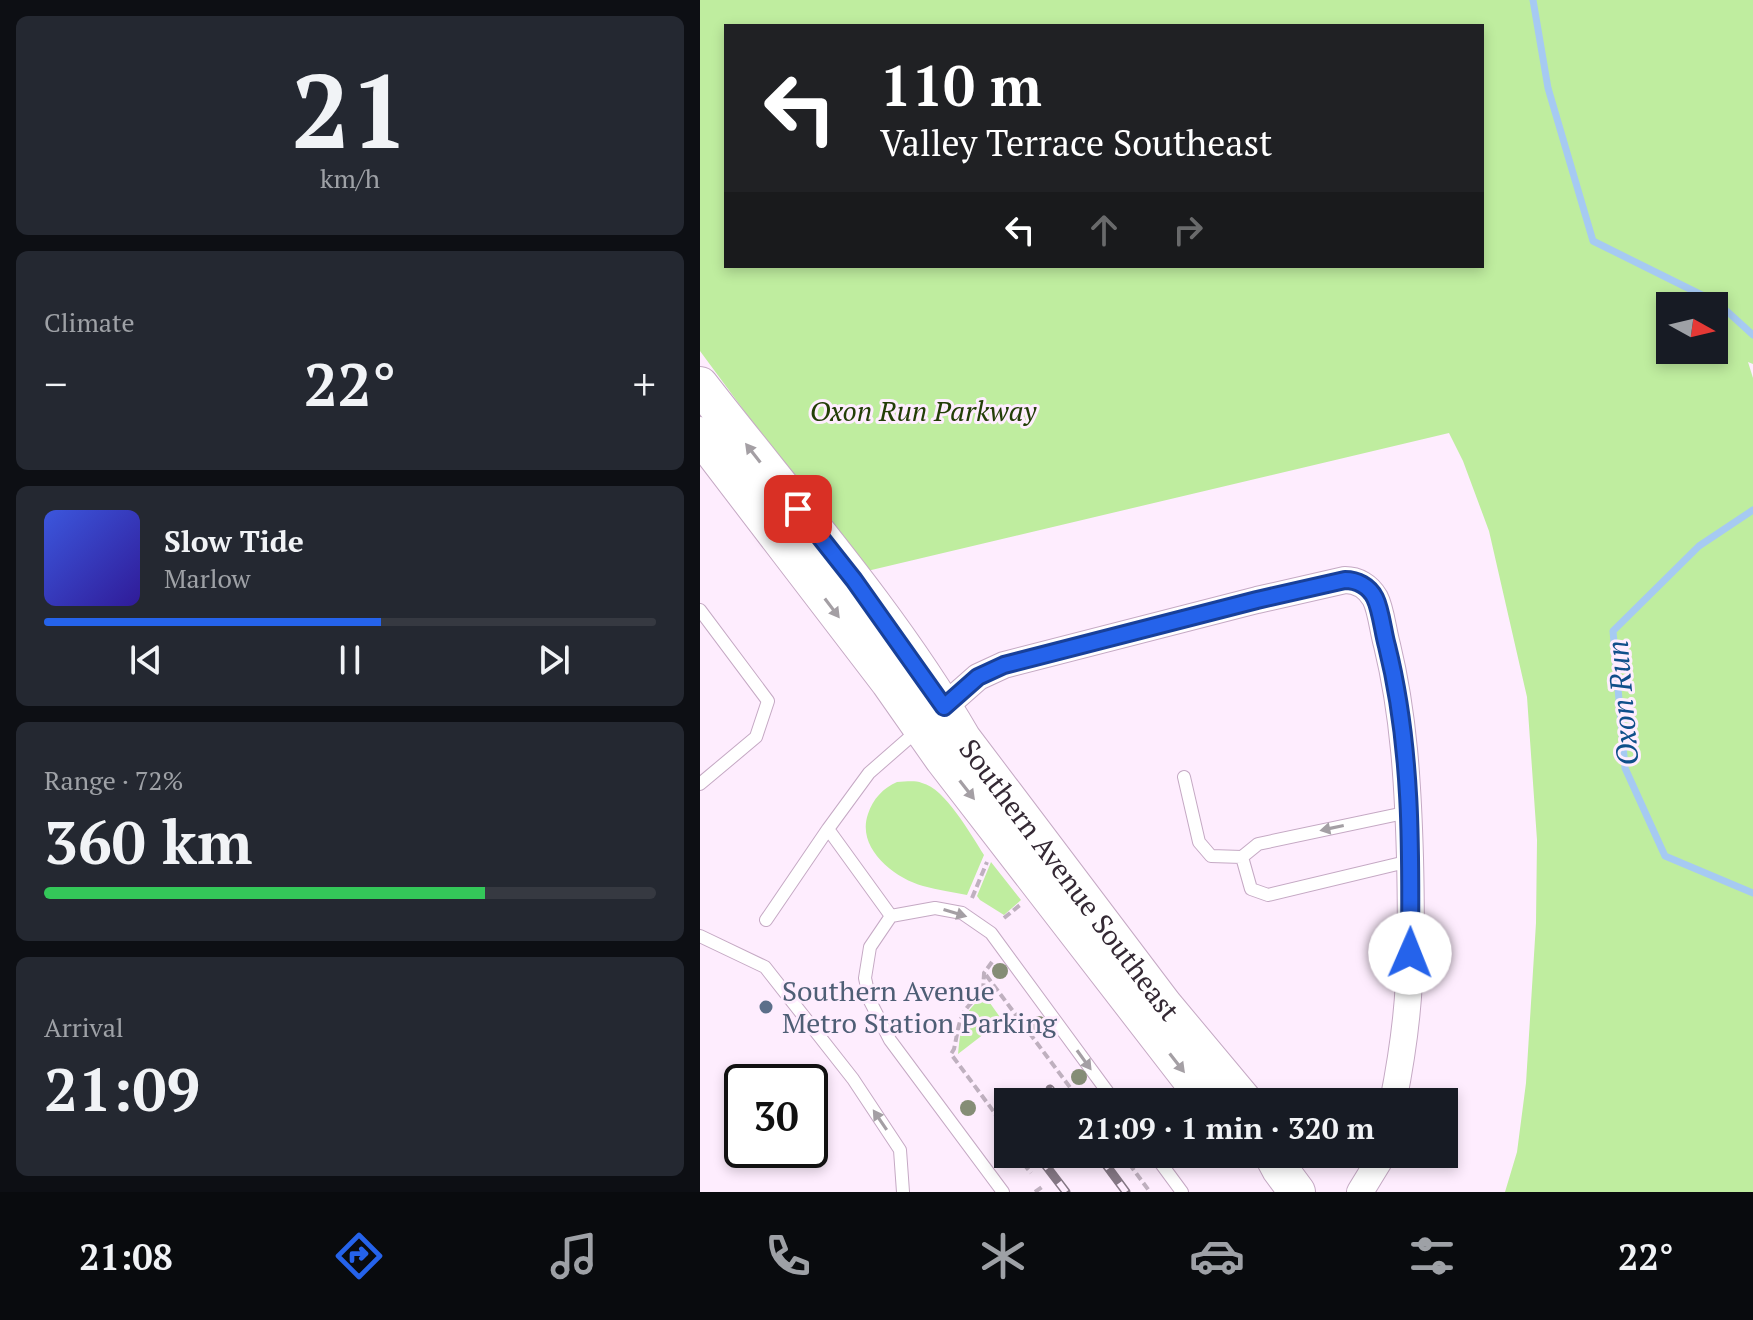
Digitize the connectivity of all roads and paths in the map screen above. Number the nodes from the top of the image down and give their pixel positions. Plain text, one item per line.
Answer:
1 (700, 385) edge
2 (700, 435) edge
3 (700, 610) edge
4 (932, 717) junction
5 (1184, 777) dead end
6 (700, 784) edge
7 (1409, 812) junction
8 (828, 829) junction
9 (989, 856) dead end
10 (1242, 857) junction
11 (1410, 861) junction
12 (972, 898) dead end
13 (1025, 901) dead end
14 (891, 916) junction
15 (1004, 918) dead end
16 (766, 920) dead end
17 (700, 936) edge
18 (992, 962) dead end
19 (984, 973) junction
20 (1070, 1088) edge
21 (1105, 1088) edge
22 (1198, 1088) edge
23 (1233, 1088) edge
24 (1396, 1088) edge
25 (994, 1112) edge
26 (1027, 1168) edge
27 (1132, 1168) edge
28 (1164, 1168) edge
29 (1375, 1168) edge
30 (1031, 1173) dead end
31 (1042, 1187) dead end
32 (903, 1192) edge
33 (1003, 1192) edge
34 (1035, 1192) edge
35 (1150, 1192) edge
36 (1182, 1192) edge
37 (1360, 1192) edge

4 -> 1 main road, Southern Avenue Southeast
2 -> 4 main road, Southern Avenue Southeast
3 - 6 lane
4 - 7 street
4 - 8 lane
4 -> 22 main road, Southern Avenue Southeast
4 - 23 main road, Southern Avenue Southeast
5 - 10 lane
7 -> 10 lane
7 - 11 street
8 - 14 lane
8 - 16 lane
9 - 12 path
10 - 11 lane
11 - 24 street
13 - 15 path
14 -> 21 lane
14 - 33 lane
32 -> 17 lane
18 - 19 path
19 - 20 path
19 - 25 path
26 - 30 path
27 - 35 path
28 - 36 lane
29 - 37 street
31 - 34 path

